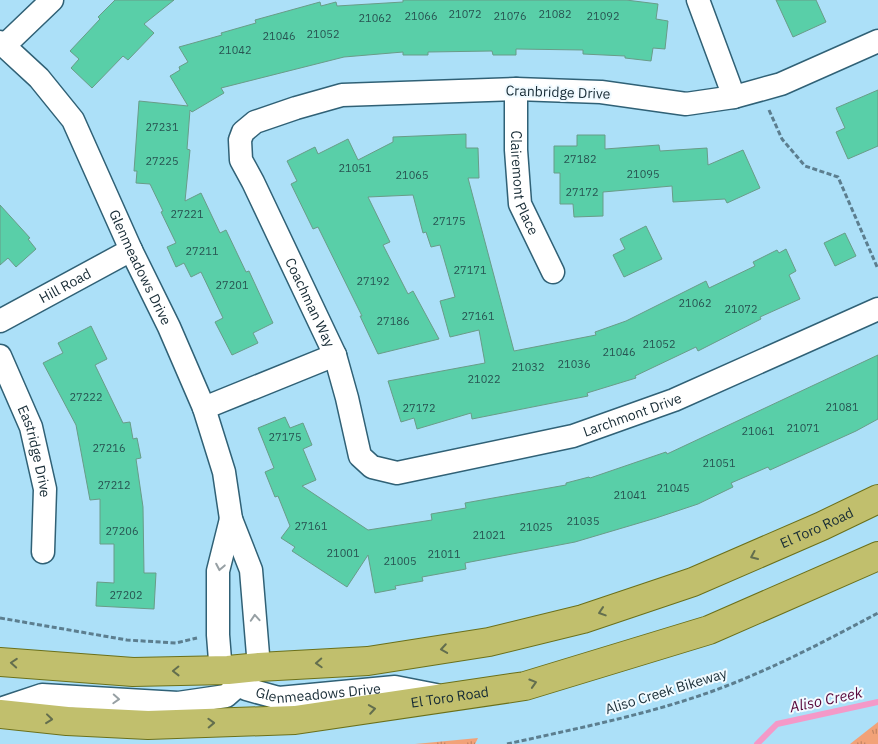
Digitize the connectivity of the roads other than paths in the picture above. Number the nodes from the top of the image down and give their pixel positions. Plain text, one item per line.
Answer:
1 (52, 0) edge
2 (698, 0) edge
3 (878, 41) edge
4 (2, 44) edge
5 (516, 89) junction
6 (734, 97) junction
7 (240, 140) joint
8 (130, 250) junction
9 (553, 272) dead end
10 (878, 309) edge
11 (0, 321) edge
12 (335, 355) junction
13 (0, 356) edge
14 (204, 408) junction
15 (372, 467) joint
16 (878, 500) edge
17 (231, 519) junction
18 (43, 552) dead end
19 (878, 556) edge
20 (0, 662) edge
21 (243, 673) junction
22 (451, 697) junction
23 (0, 709) edge
24 (0, 714) edge

1 - 4 street
2 - 6 street
3 - 6 street, Cranbridge Drive
4 - 8 street, Glenmeadows Drive
5 - 6 street, Cranbridge Drive
5 - 7 street, Cranbridge Drive
5 - 9 street, Clairemont Place
7 - 12 street, Coachman Way
8 - 11 street, Hill Road
8 - 14 street, Glenmeadows Drive
10 - 15 street, Larchmont Drive
12 - 14 street
12 - 15 street, Coachman Way
13 - 18 street, Eastridge Drive
14 - 17 street, Glenmeadows Drive
16 -> 21 main road, El Toro Road
21 -> 17 street, Glenmeadows Drive
17 -> 21 street, Glenmeadows Drive
22 -> 19 main road, El Toro Road
21 -> 20 main road, El Toro Road
21 - 22 street, Glenmeadows Drive
23 -> 21 street, El Toro Road
24 -> 22 main road, El Toro Road

